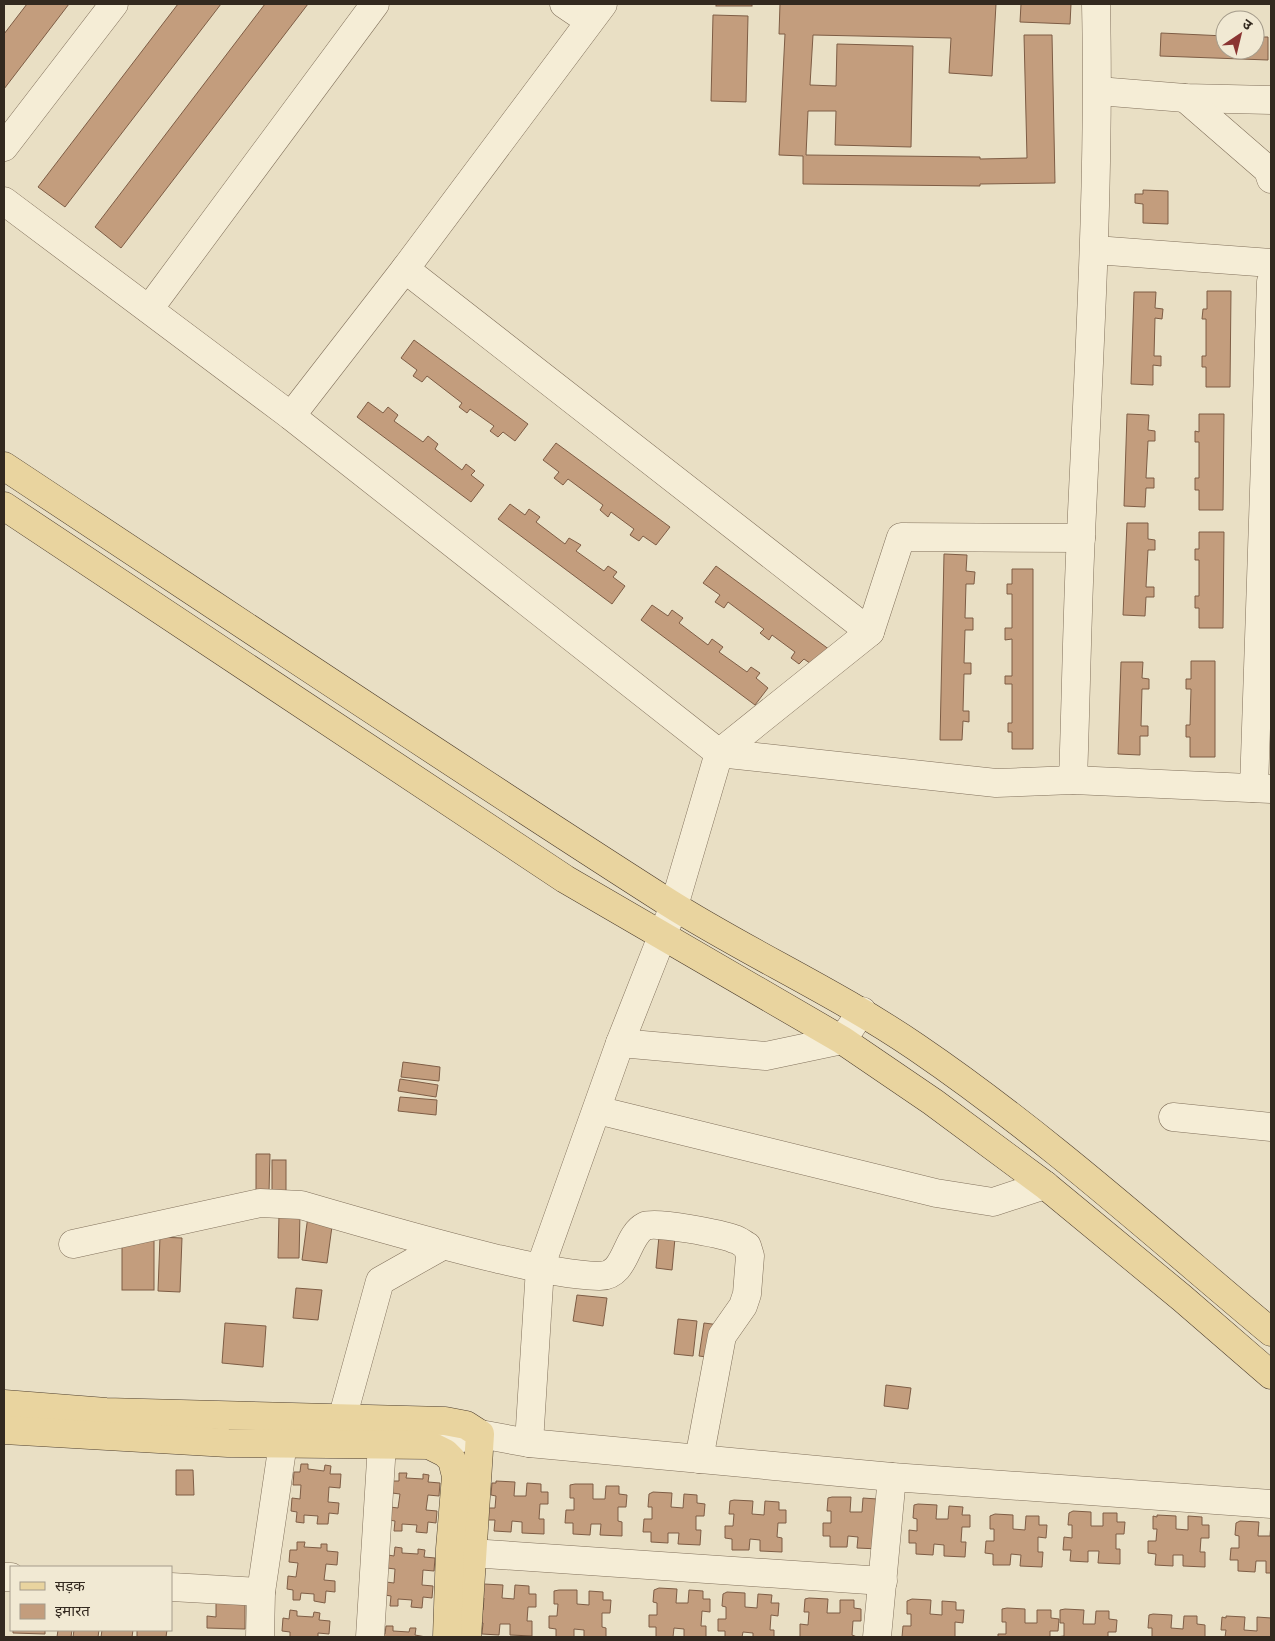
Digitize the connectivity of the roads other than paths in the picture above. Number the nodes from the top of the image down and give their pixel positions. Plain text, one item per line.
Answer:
1 (114, 4) edge
2 (375, 4) edge
3 (564, 4) edge
4 (1096, 4) edge
5 (596, 13) edge
6 (1098, 91) junction
7 (1184, 98) junction
8 (1271, 100) edge
9 (4, 147) edge
10 (1271, 178) edge
11 (4, 201) edge
12 (1095, 250) junction
13 (1271, 263) edge
14 (405, 269) junction
15 (1271, 282) edge
16 (149, 309) junction
17 (290, 416) junction
18 (1268, 443) edge
19 (4, 466) edge
20 (4, 506) edge
21 (1080, 538) junction
22 (161, 570) junction
23 (143, 598) junction
24 (870, 632) junction
25 (719, 753) junction
26 (1073, 780) junction
27 (1262, 789) edge
28 (674, 906) junction
29 (663, 938) junction
30 (862, 1011) junction
31 (842, 1040) junction
32 (620, 1043) junction
33 (597, 1110) junction
34 (1173, 1117) dead end
35 (1271, 1127) edge
36 (1045, 1185) junction
37 (74, 1244) dead end
38 (442, 1246) junction
39 (540, 1268) junction
40 (1271, 1332) edge
41 (1271, 1375) edge
42 (4, 1404) edge
43 (342, 1420) junction
44 (4, 1430) edge
45 (480, 1434) junction
46 (283, 1443) junction
47 (529, 1443) junction
48 (382, 1444) junction
49 (429, 1445) junction
50 (699, 1459) junction
51 (892, 1476) junction
52 (1271, 1504) edge
53 (471, 1553) junction
54 (883, 1581) junction
55 (172, 1587) edge
56 (261, 1592) junction
57 (260, 1637) edge
58 (370, 1637) edge
59 (447, 1637) edge
60 (467, 1637) edge
61 (877, 1637) edge

1 - 9 street
2 - 16 street
3 - 5 street
4 - 6 street
5 - 14 street
6 - 7 street
6 - 12 street
7 - 8 street
7 - 10 street
11 - 16 street
12 - 13 street
12 - 21 street
14 - 17 street
14 - 24 street
15 - 18 street
16 - 17 street
17 - 25 street
18 - 27 street
19 - 22 main road
20 - 23 main road
21 - 24 street
21 - 26 street
22 - 23 street
22 - 28 main road
23 - 29 main road
24 - 25 street
25 - 26 street
25 - 28 street
26 - 27 street
28 - 29 street
28 - 30 main road
29 - 31 main road
29 - 32 street
30 - 31 street
30 - 40 main road
31 - 32 street
31 - 36 main road
32 - 33 street
33 - 36 street
33 - 39 street
34 - 35 street
36 - 41 main road
37 - 38 street
38 - 39 street
38 - 43 street
39 - 47 street
39 - 50 street
42 - 43 main road
43 - 45 main road
44 - 46 main road
45 - 47 street
45 - 49 street
45 - 53 main road
46 - 48 main road
46 - 56 street
47 - 50 street
48 - 49 main road
48 - 58 street
49 - 59 main road
50 - 51 street
51 - 52 street
51 - 54 street
53 - 54 street
53 - 60 main road
54 - 61 street
55 - 56 street
56 - 57 street

